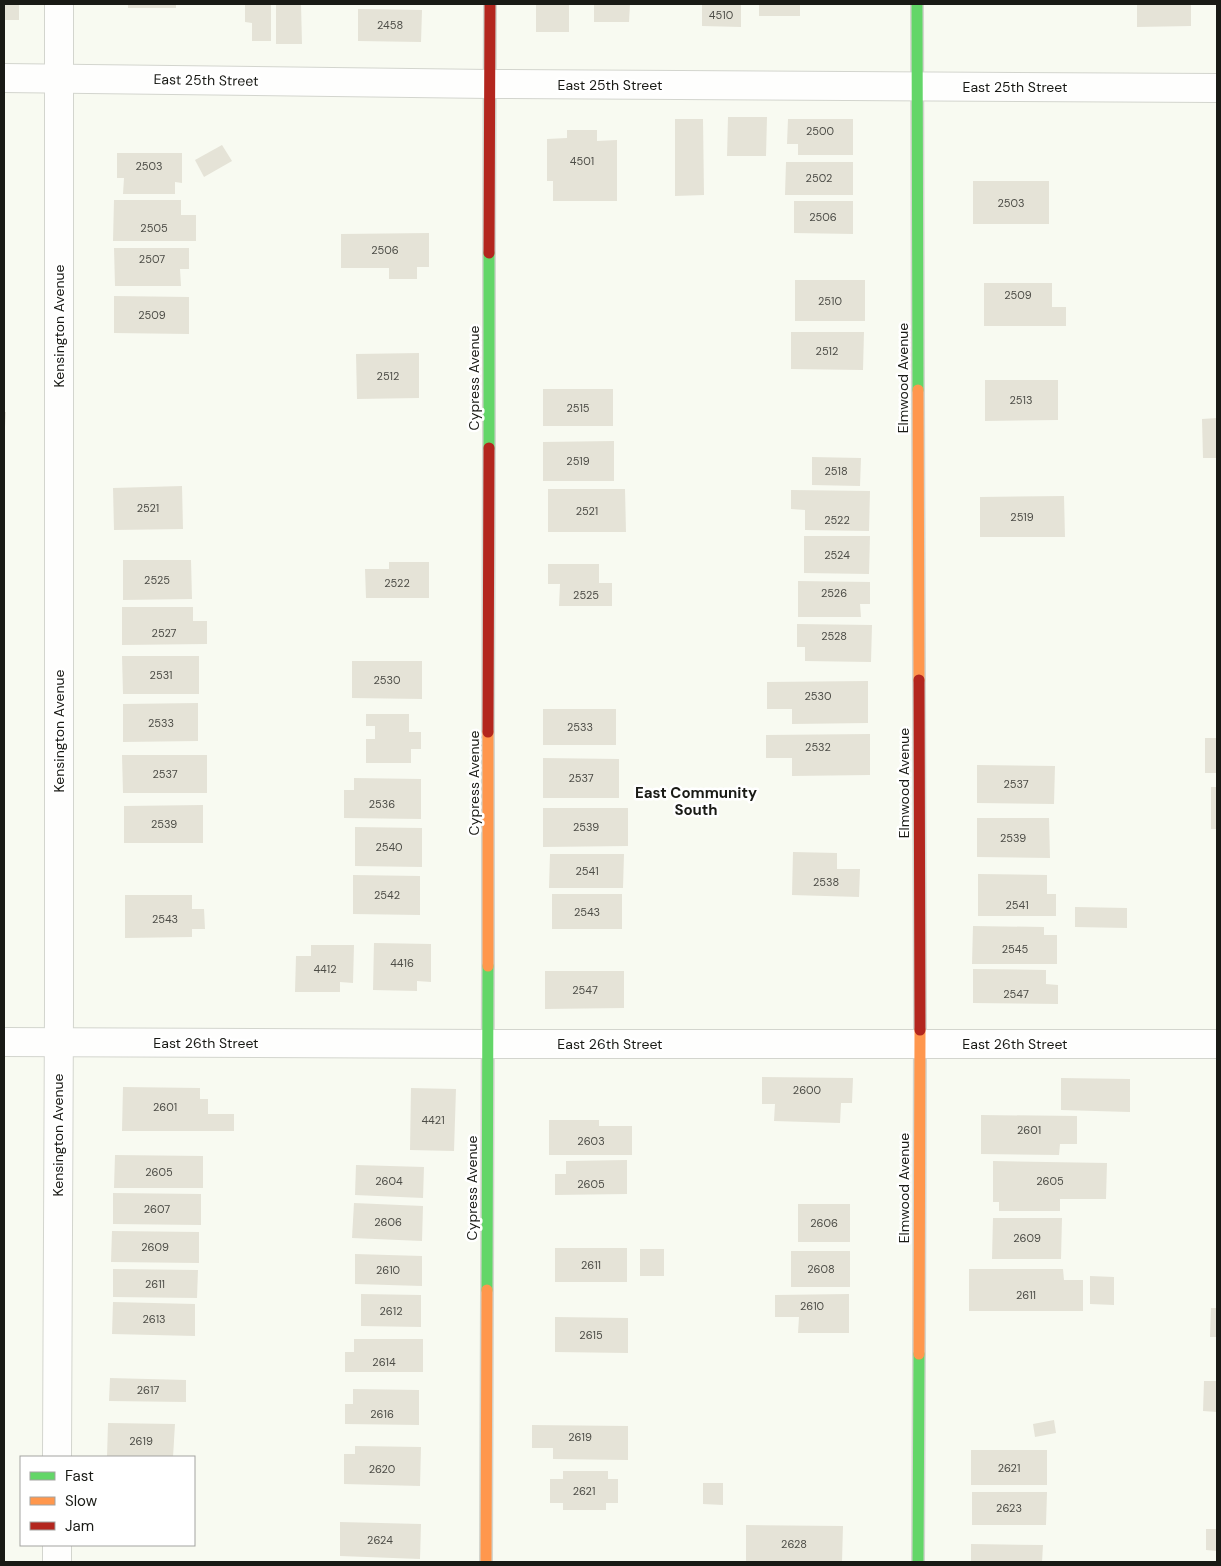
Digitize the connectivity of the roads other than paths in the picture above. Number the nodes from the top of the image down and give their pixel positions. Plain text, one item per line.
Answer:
1 (59, 4) edge
2 (490, 4) edge
3 (917, 4) edge
4 (4, 78) edge
5 (59, 79) junction
6 (490, 84) junction
7 (917, 86) junction
8 (1217, 88) edge
9 (4, 1042) edge
10 (59, 1043) junction
11 (488, 1044) junction
12 (1217, 1044) edge
13 (920, 1045) junction
14 (57, 1456) edge
15 (57, 1546) edge
16 (57, 1562) edge
17 (486, 1562) edge
18 (918, 1562) edge

1 - 5 street, Kensington Avenue
2 - 6 street, Cypress Avenue
3 - 7 street, Elmwood Avenue
4 - 5 street, East 25th Street
5 - 6 street, East 25th Street
5 - 10 street, Kensington Avenue
6 - 7 street, East 25th Street
6 - 11 street, Cypress Avenue
7 - 8 street, East 25th Street
7 - 13 street, Elmwood Avenue
9 - 10 street, East 26th Street
10 - 11 street, East 26th Street
10 - 14 street, Kensington Avenue
11 - 13 street, East 26th Street
11 - 17 street, Cypress Avenue
12 - 13 street, East 26th Street
13 - 18 street, Elmwood Avenue
15 - 16 street

